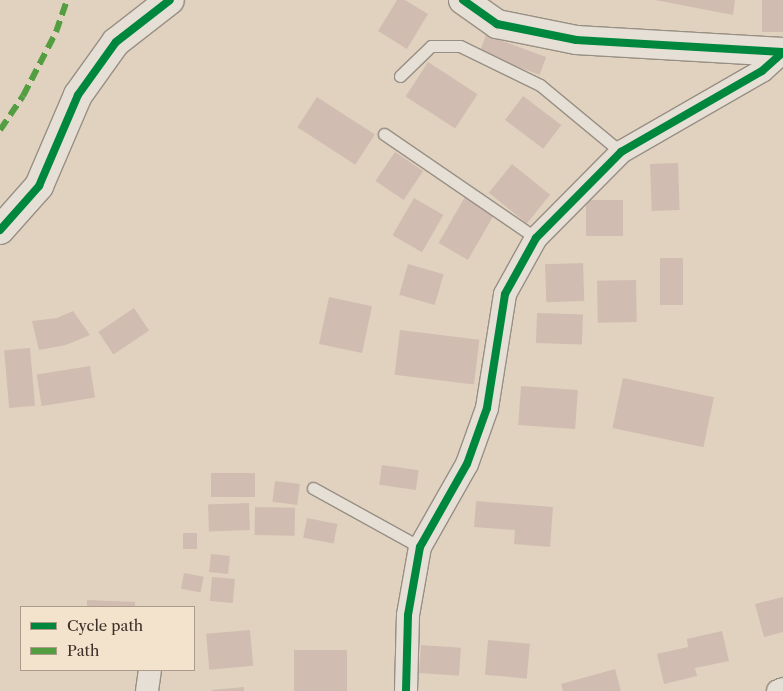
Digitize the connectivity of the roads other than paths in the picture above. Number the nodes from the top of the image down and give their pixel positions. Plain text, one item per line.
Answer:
1 (170, 0) edge
2 (463, 0) edge
3 (783, 52) edge
4 (400, 76) dead end
5 (384, 134) dead end
6 (621, 152) junction
7 (0, 230) edge
8 (536, 238) junction
9 (313, 488) dead end
10 (420, 547) junction
11 (150, 671) edge
12 (783, 689) edge
13 (147, 691) edge
14 (406, 691) edge
15 (778, 691) edge

1 - 7 street
2 - 3 street
3 - 6 street
4 - 6 lane
5 - 8 lane
6 - 8 street
8 - 10 street
9 - 10 lane
10 - 14 street
11 - 13 street
12 - 15 street

